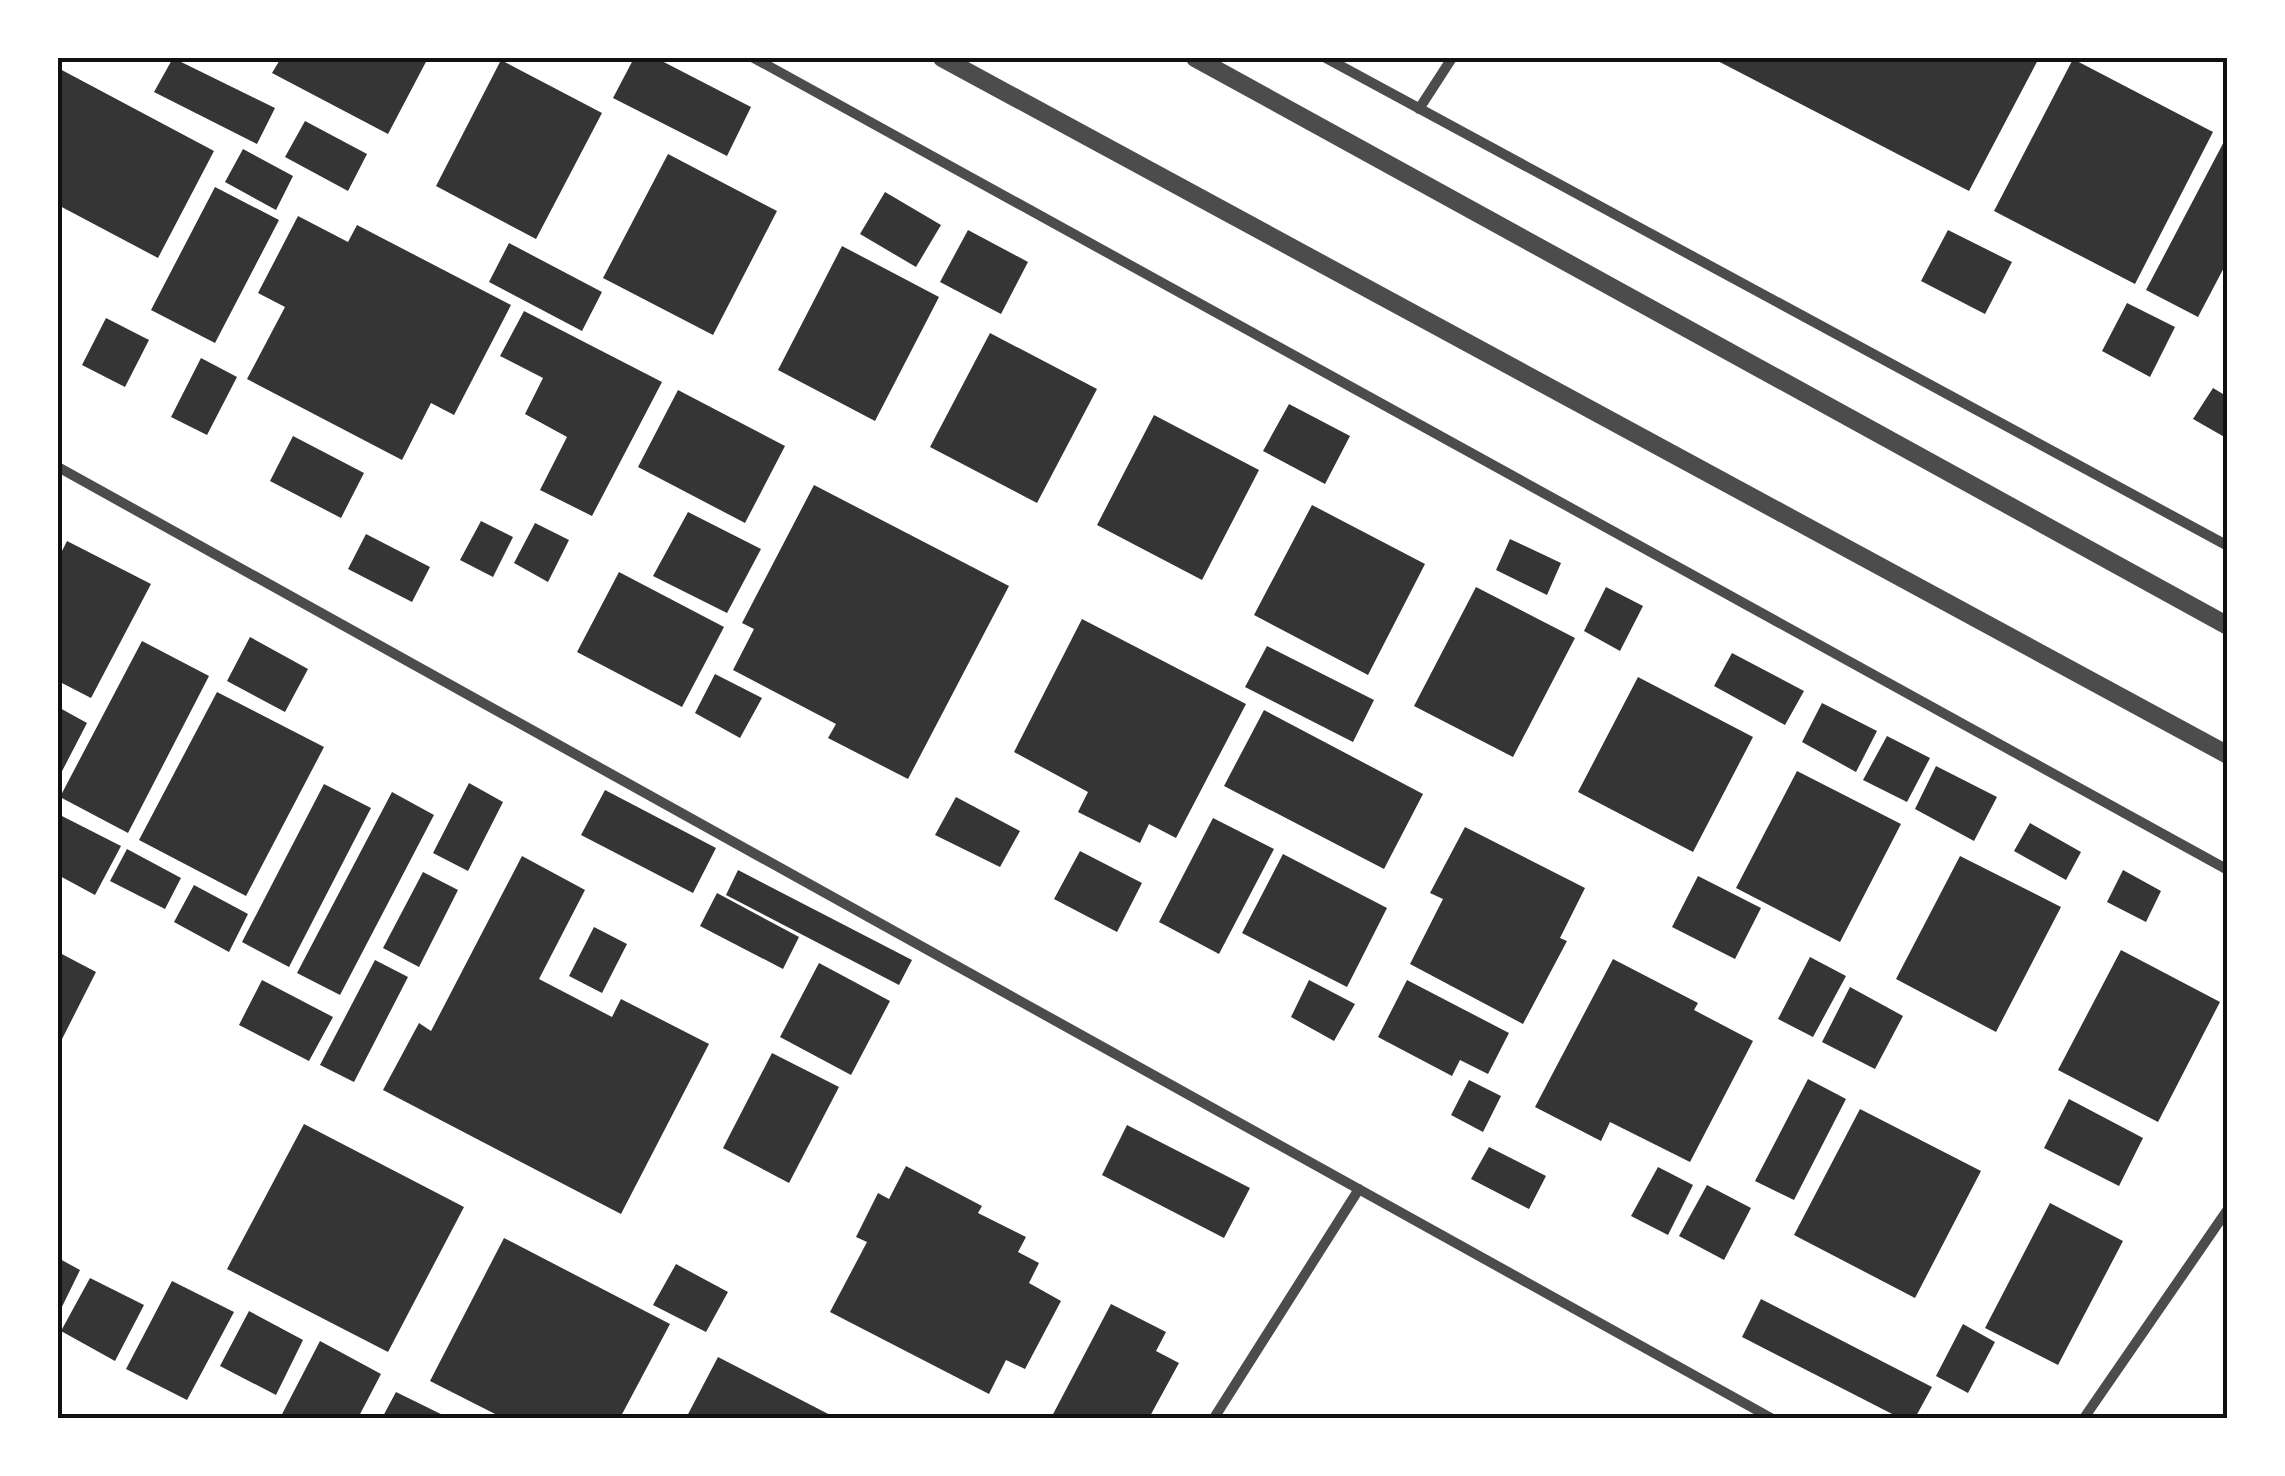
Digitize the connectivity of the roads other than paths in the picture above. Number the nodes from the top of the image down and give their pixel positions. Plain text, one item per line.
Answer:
1 (754, 58) edge
2 (942, 58) edge
3 (1196, 58) edge
4 (1326, 58) edge
5 (1452, 58) edge
6 (1419, 109) junction
7 (58, 466) edge
8 (2228, 546) edge
9 (2228, 626) edge
10 (2228, 755) edge
11 (2228, 870) edge
12 (1359, 1189) junction
13 (2228, 1209) edge
14 (1214, 1418) edge
15 (1772, 1418) edge
16 (2084, 1418) edge

1 - 11 street
2 - 10 street
3 - 9 street
4 - 6 street
5 - 6 street
6 - 8 street
7 - 12 street
12 - 14 street
12 - 15 street
13 - 16 street

